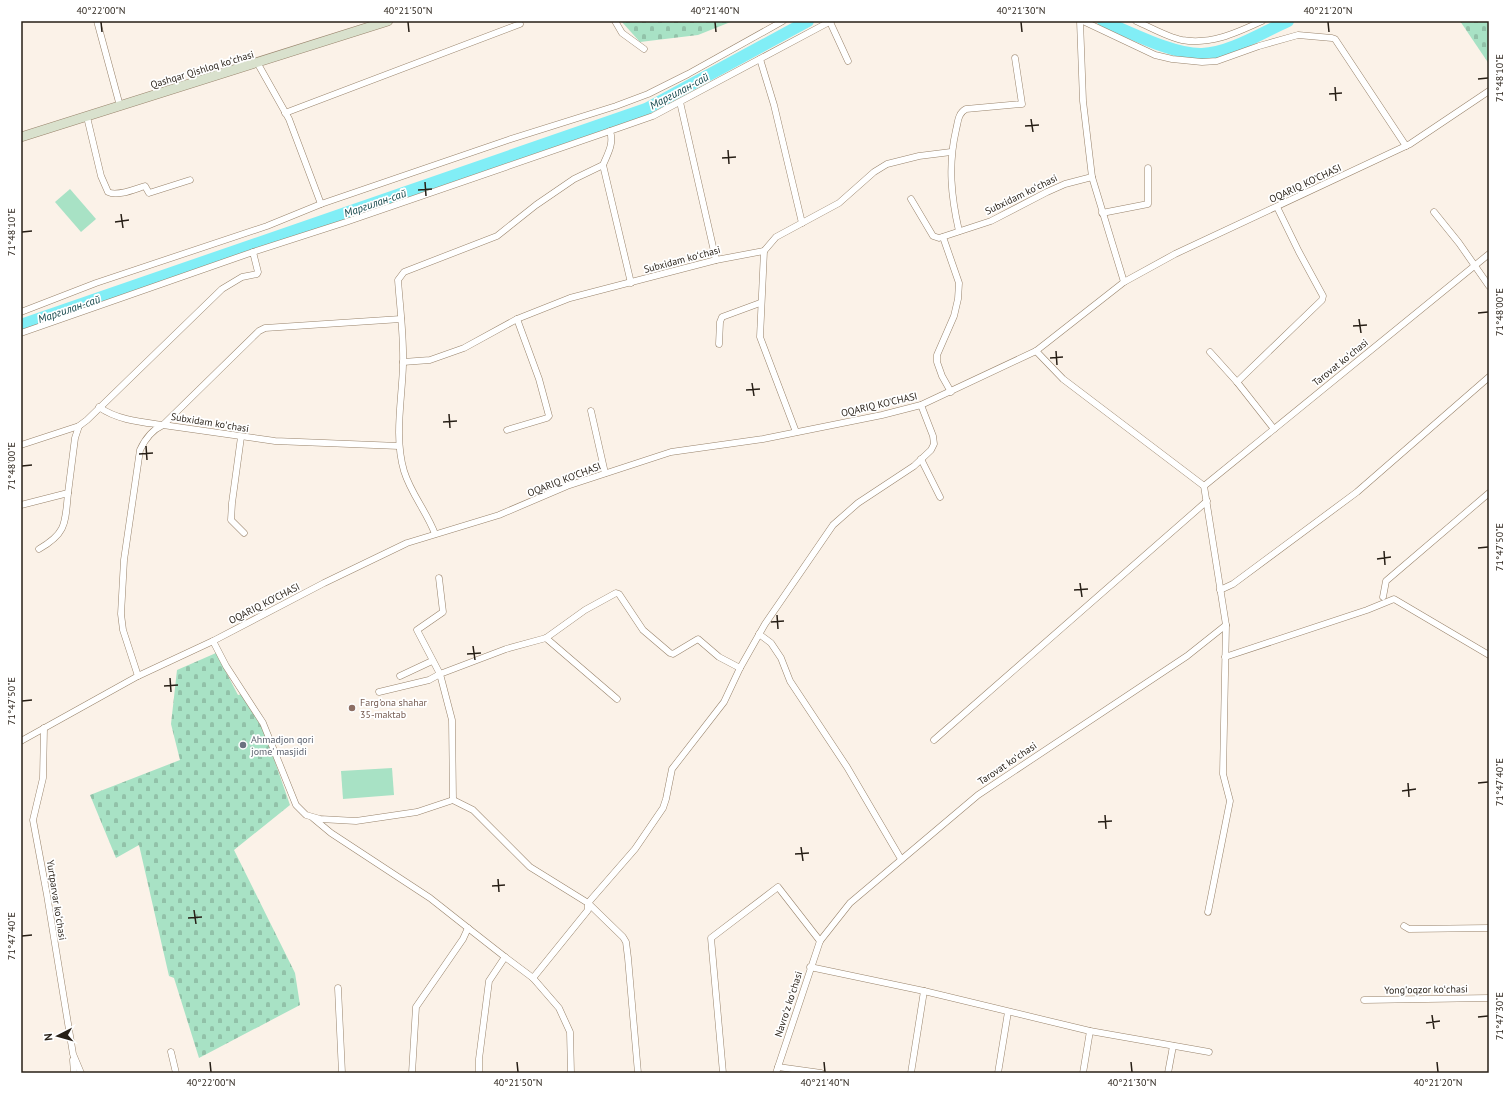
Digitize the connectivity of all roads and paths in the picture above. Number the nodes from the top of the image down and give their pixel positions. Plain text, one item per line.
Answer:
1 (97, 21) edge
2 (388, 21) edge
3 (615, 21) edge
4 (783, 21) edge
5 (831, 21) edge
6 (1082, 21) edge
7 (1136, 21) edge
8 (1262, 21) edge
9 (520, 24) dead end
10 (644, 49) dead end
11 (1015, 58) dead end
12 (760, 59) junction
13 (848, 61) dead end
14 (258, 64) junction
15 (1489, 91) edge
16 (680, 102) junction
17 (120, 106) junction
18 (285, 113) junction
19 (87, 117) junction
20 (610, 131) junction
21 (21, 137) edge
22 (1406, 146) junction
23 (951, 152) junction
24 (603, 165) junction
25 (1148, 168) dead end
26 (1092, 177) junction
27 (190, 180) dead end
28 (911, 199) dead end
29 (321, 204) junction
30 (1277, 207) junction
31 (1434, 212) dead end
32 (1102, 213) junction
33 (802, 223) junction
34 (959, 231) junction
35 (943, 237) junction
36 (764, 251) junction
37 (253, 252) junction
38 (1489, 254) edge
39 (716, 260) junction
40 (1476, 265) junction
41 (1124, 282) junction
42 (631, 283) junction
43 (1489, 286) edge
44 (760, 303) junction
45 (21, 312) edge
46 (401, 319) junction
47 (518, 319) junction
48 (21, 333) edge
49 (719, 344) dead end
50 (1036, 351) junction
51 (1210, 352) dead end
52 (403, 362) junction
53 (1489, 377) edge
54 (1237, 382) junction
55 (951, 392) junction
56 (921, 405) junction
57 (99, 407) junction
58 (590, 411) dead end
59 (163, 425) junction
60 (79, 426) junction
61 (1274, 429) junction
62 (507, 430) dead end
63 (796, 432) junction
64 (241, 437) junction
65 (21, 445) edge
66 (399, 446) junction
67 (921, 459) junction
68 (605, 473) junction
69 (1204, 486) junction
70 (68, 493) junction
71 (1489, 493) edge
72 (940, 496) dead end
73 (1207, 501) junction
74 (21, 505) edge
75 (244, 534) dead end
76 (435, 534) junction
77 (39, 549) dead end
78 (440, 578) dead end
79 (1220, 590) junction
80 (1383, 597) dead end
81 (1226, 625) junction
82 (759, 634) junction
83 (546, 638) junction
84 (213, 640) junction
85 (1489, 655) edge
86 (1225, 657) junction
87 (432, 661) junction
88 (740, 668) junction
89 (440, 674) junction
90 (138, 676) junction
91 (400, 676) dead end
92 (379, 692) dead end
93 (617, 699) dead end
94 (44, 728) junction
95 (22, 739) edge
96 (934, 740) dead end
97 (453, 800) junction
98 (310, 816) junction
99 (901, 859) junction
100 (588, 903) junction
101 (1208, 912) dead end
102 (1404, 926) dead end
103 (468, 928) junction
104 (1489, 928) edge
105 (820, 941) junction
106 (505, 957) junction
107 (810, 967) junction
108 (534, 978) junction
109 (338, 988) dead end
110 (924, 991) junction
111 (1489, 998) edge
112 (1364, 1000) dead end
113 (1008, 1012) junction
114 (1090, 1031) junction
115 (1173, 1046) junction
116 (171, 1052) dead end
117 (1209, 1052) dead end
118 (72, 1054) junction
119 (777, 1070) edge
120 (74, 1073) edge
121 (81, 1073) edge
122 (176, 1073) edge
123 (342, 1073) edge
124 (412, 1073) edge
125 (479, 1073) edge
126 (571, 1073) edge
127 (638, 1073) edge
128 (723, 1073) edge
129 (821, 1073) edge
130 (911, 1073) edge
131 (998, 1073) edge
132 (1082, 1073) edge
133 (1168, 1073) edge

1 - 17 street
2 - 14 main road, Qashqar Qishloq koʻchasi
3 - 10 street
4 - 29 street
5 - 12 street
5 - 13 street
6 - 22 street
6 - 26 street
7 - 8 street
9 - 18 street
11 - 23 street
12 - 16 street
12 - 33 street
14 - 17 main road, Qashqar Qishloq koʻchasi
14 - 18 street
15 - 22 street, OQARIQ KO'CHASI
16 - 20 street
16 - 39 street
17 - 19 main road, Qashqar Qishloq koʻchasi
18 - 29 street
19 - 21 main road, Qashqar Qishloq koʻchasi
19 - 27 street
20 - 24 street
20 - 37 street
22 - 30 street, OQARIQ KO'CHASI
23 - 33 street
23 - 34 street
24 - 42 street
24 - 46 street
25 - 32 street
26 - 32 street
26 - 34 street, Subxidam koʻchasi
28 - 35 street
29 - 45 street
30 - 41 street, OQARIQ KO'CHASI
30 - 54 street
31 - 40 street
32 - 41 street
33 - 36 street
34 - 35 street, Subxidam koʻchasi
35 - 55 street
36 - 39 street, Subxidam koʻchasi
36 - 44 street
37 - 48 street
37 - 57 street
38 - 40 street, Tarovat koʻchasi
39 - 42 street, Subxidam koʻchasi
40 - 43 street
40 - 61 street, Tarovat koʻchasi
41 - 50 street, OQARIQ KO'CHASI
42 - 47 street, Subxidam koʻchasi
44 - 49 street
44 - 63 street
46 - 52 street
46 - 59 street
47 - 52 street, Subxidam koʻchasi
47 - 62 street
50 - 55 street, OQARIQ KO'CHASI
50 - 69 street
51 - 54 street
52 - 66 street
53 - 79 street
54 - 61 street
55 - 56 street, OQARIQ KO'CHASI
56 - 63 street, OQARIQ KO'CHASI
56 - 67 street
57 - 59 street
57 - 60 street
58 - 68 street
59 - 64 street, Subxidam koʻchasi
59 - 90 street, Subxidam koʻchasi
60 - 65 street
60 - 70 street
61 - 69 street, Tarovat koʻchasi
63 - 68 street, OQARIQ KO'CHASI
64 - 66 street, Subxidam koʻchasi
64 - 75 street
66 - 76 street
67 - 72 street
67 - 82 street
68 - 76 street, OQARIQ KO'CHASI
69 - 73 street
70 - 74 street
70 - 77 street
71 - 80 street
73 - 79 street
73 - 96 street
76 - 84 street, OQARIQ KO'CHASI
78 - 87 street
79 - 81 street
81 - 86 street
81 - 99 street, Tarovat koʻchasi
82 - 88 street
82 - 99 street
83 - 88 street
83 - 89 street
83 - 93 street
84 - 90 street, OQARIQ KO'CHASI
84 - 98 street
85 - 86 street
86 - 101 street
87 - 89 street
87 - 91 street
88 - 100 street
89 - 92 street
89 - 97 street
90 - 94 street, OQARIQ KO'CHASI
94 - 95 street, OQARIQ KO'CHASI
94 - 118 street, Yurtparvar koʻchasi
97 - 98 street
97 - 100 street
98 - 103 street
99 - 105 street, Tarovat koʻchasi
100 - 108 street
100 - 127 street
102 - 104 street
103 - 106 street
103 - 124 street
105 - 107 street, Navroʻz koʻchasi
105 - 128 street
106 - 108 street
106 - 125 street
107 - 110 street
107 - 119 street, Navroʻz koʻchasi
108 - 126 street
109 - 123 street
110 - 113 street
110 - 130 street
111 - 112 street, Yongʻoqzor koʻchasi
113 - 114 street
113 - 131 street
114 - 115 street
114 - 132 street
115 - 117 street
115 - 133 street
116 - 122 street
118 - 120 street
118 - 121 street, Yurtparvar koʻchasi
119 - 129 street

